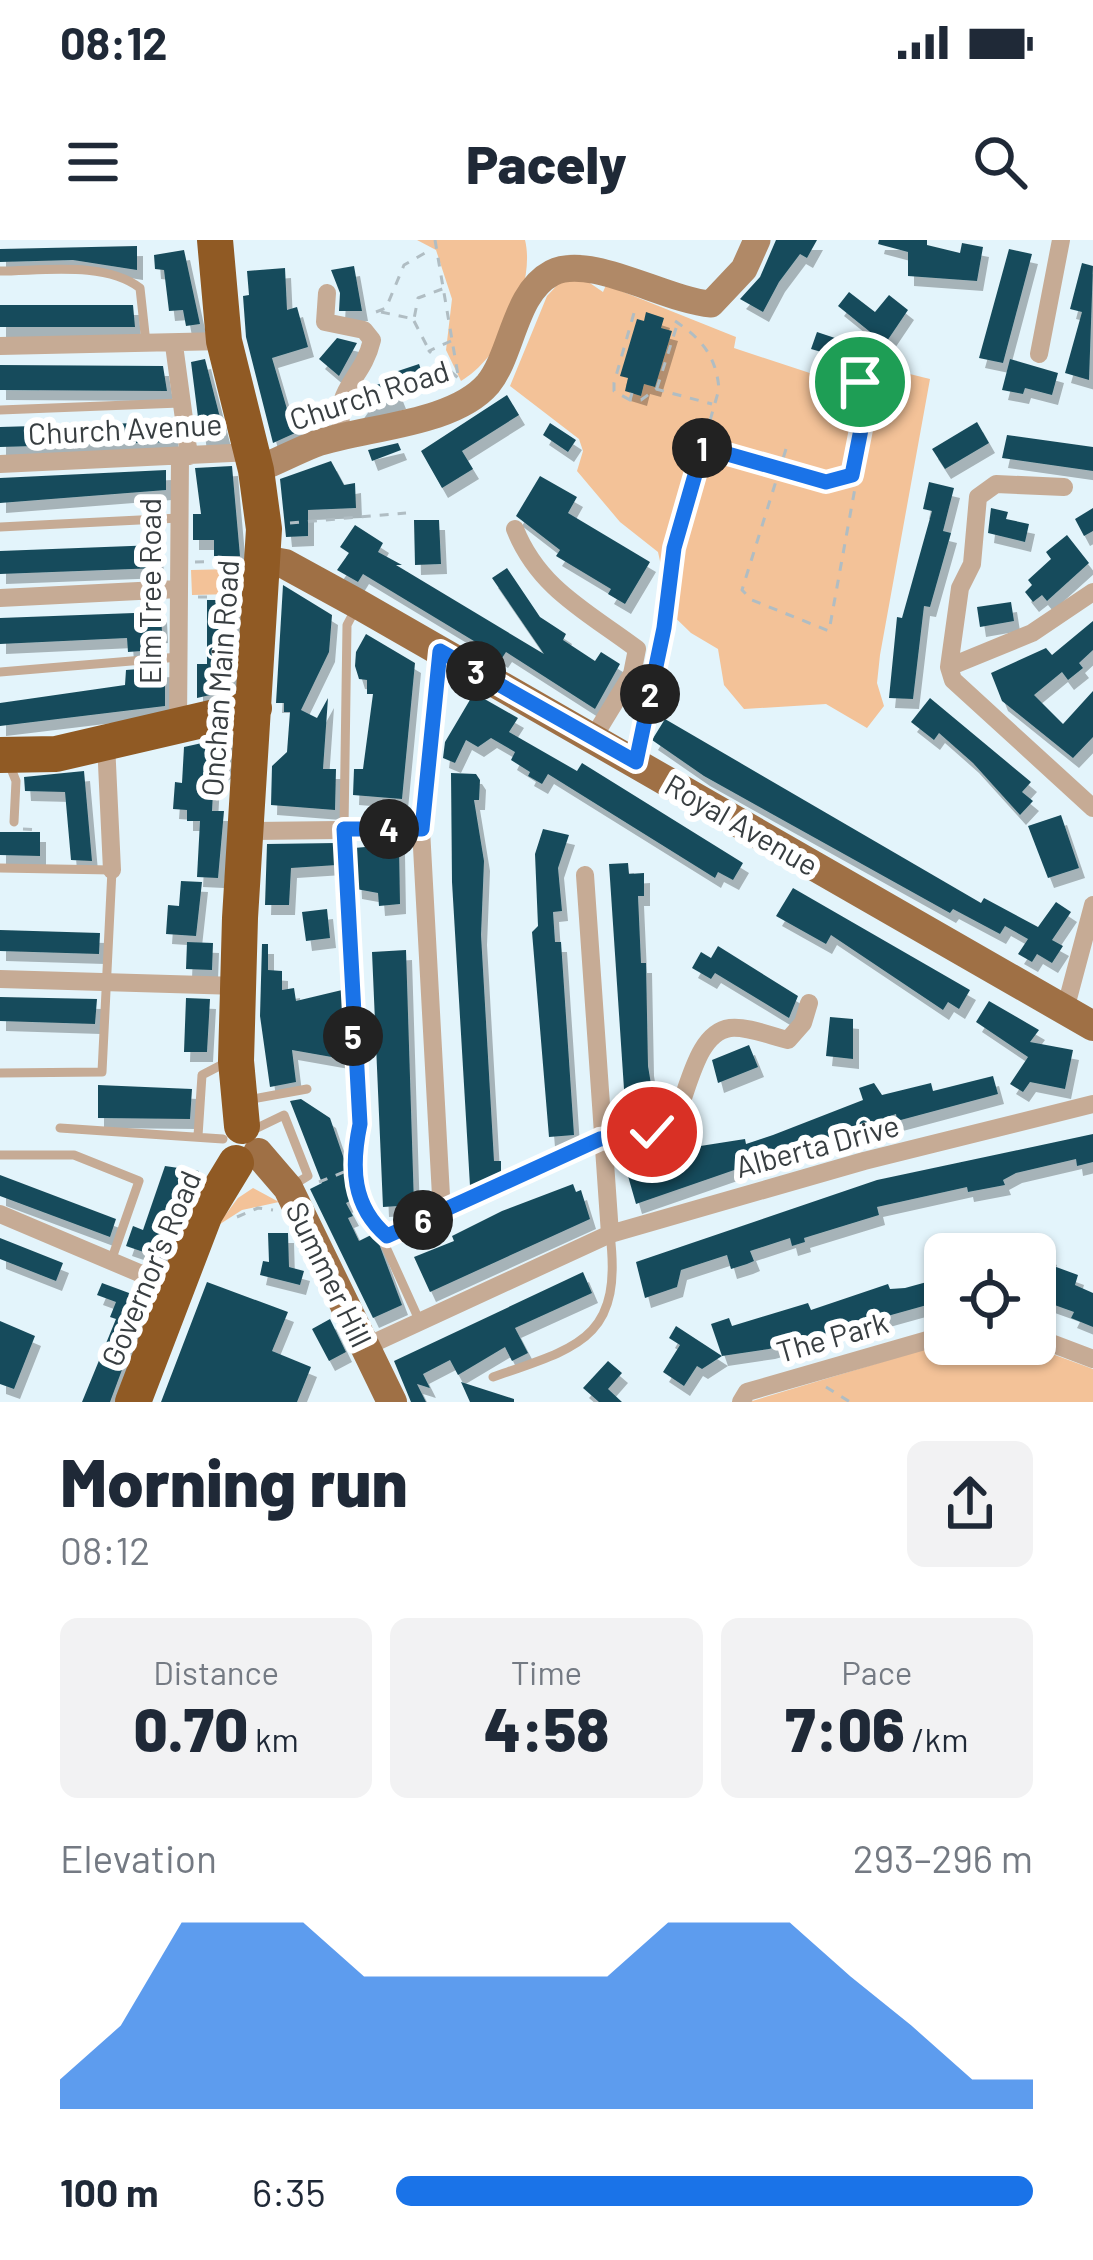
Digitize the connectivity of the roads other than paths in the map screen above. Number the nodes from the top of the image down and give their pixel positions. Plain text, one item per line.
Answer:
1 (214, 240) edge
2 (757, 240) edge
3 (1061, 240) edge
4 (0, 271) edge
5 (327, 293) dead end
6 (224, 341) junction
7 (146, 345) junction
8 (174, 345) junction
9 (0, 346) edge
10 (1039, 354) dead end
11 (182, 403) junction
12 (0, 410) edge
13 (343, 437) junction
14 (184, 457) junction
15 (254, 461) junction
16 (0, 464) edge
17 (1064, 487) dead end
18 (179, 518) junction
19 (0, 527) edge
20 (515, 530) dead end
21 (252, 561) junction
22 (178, 589) junction
23 (1093, 592) edge
24 (0, 598) edge
25 (358, 604) junction
26 (440, 651) junction
27 (178, 658) junction
28 (949, 668) junction
29 (0, 671) edge
30 (254, 708) junction
31 (178, 725) junction
32 (593, 738) junction
33 (106, 743) junction
34 (4, 756) edge
35 (1093, 808) edge
36 (14, 822) dead end
37 (344, 829) junction
38 (422, 829) junction
39 (244, 831) junction
40 (0, 868) edge
41 (112, 870) junction
42 (585, 875) dead end
43 (1093, 905) edge
44 (0, 979) edge
45 (105, 983) junction
46 (238, 986) junction
47 (809, 1003) dead end
48 (1065, 1010) junction
49 (1093, 1026) edge
50 (0, 1073) edge
51 (307, 1089) dead end
52 (1093, 1104) edge
53 (235, 1125) junction
54 (60, 1128) dead end
55 (357, 1138) road end
56 (600, 1139) junction
57 (0, 1155) edge
58 (294, 1195) junction
59 (441, 1196) dead end
60 (0, 1214) edge
61 (610, 1234) junction
62 (111, 1262) junction
63 (178, 1289) junction
64 (420, 1322) junction
65 (924, 1341) edge
66 (1056, 1345) edge
67 (365, 1347) junction
68 (1093, 1359) edge
69 (493, 1377) dead end
70 (134, 1402) edge
71 (392, 1402) edge
72 (741, 1402) edge

1 - 6 highway, Onchan Main Road
2 - 13 main road, Church Road
3 - 10 street
4 - 7 lane
5 - 13 street
6 - 8 street
6 - 15 highway, Onchan Main Road
7 - 8 street
7 - 9 street
8 - 11 street, Elm Tree Road
11 - 12 lane
11 - 14 street, Elm Tree Road
13 - 15 main road, Church Road
14 - 15 street, Church Avenue
14 - 16 street, Church Avenue
14 - 18 street, Elm Tree Road
15 - 21 highway, Onchan Main Road
17 - 28 street
18 - 19 lane
18 - 22 street, Elm Tree Road
20 - 32 street
21 - 25 main road, Royal Avenue
21 - 30 highway, Onchan Main Road
22 - 24 street
22 - 27 street, Elm Tree Road
23 - 28 street
25 - 26 main road, Royal Avenue
25 - 37 lane
26 - 32 main road, Royal Avenue
26 - 38 street
27 - 29 lane
27 - 31 street, Elm Tree Road
28 - 35 street
30 - 31 highway
30 - 39 highway, Onchan Main Road
31 - 33 highway
32 - 48 main road, Royal Avenue
33 - 34 highway
33 - 41 street
34 - 36 lane
37 - 38 street
37 - 39 street
37 - 55 lane
38 - 59 street
39 - 46 highway, Onchan Main Road
40 - 41 lane
41 - 45 lane
42 - 56 street
43 - 48 street
44 - 45 street
45 - 46 street
45 - 50 lane
46 - 53 highway, Onchan Main Road
47 - 56 street
48 - 49 main road, Royal Avenue
51 - 53 lane
52 - 61 street, Alberta Drive
53 - 54 lane
53 - 58 main road, Summer Hill
53 - 58 lane
53 - 63 highway, Governor's Road
56 - 61 street
56 - 64 lane
57 - 62 lane
58 - 67 main road, Summer Hill
60 - 62 street
61 - 64 street, Alberta Drive
61 - 69 lane
62 - 63 street
63 - 70 highway, Governor's Road
64 - 67 street, Alberta Drive
65 - 72 street, The Park
66 - 68 street
67 - 71 main road, Summer Hill

